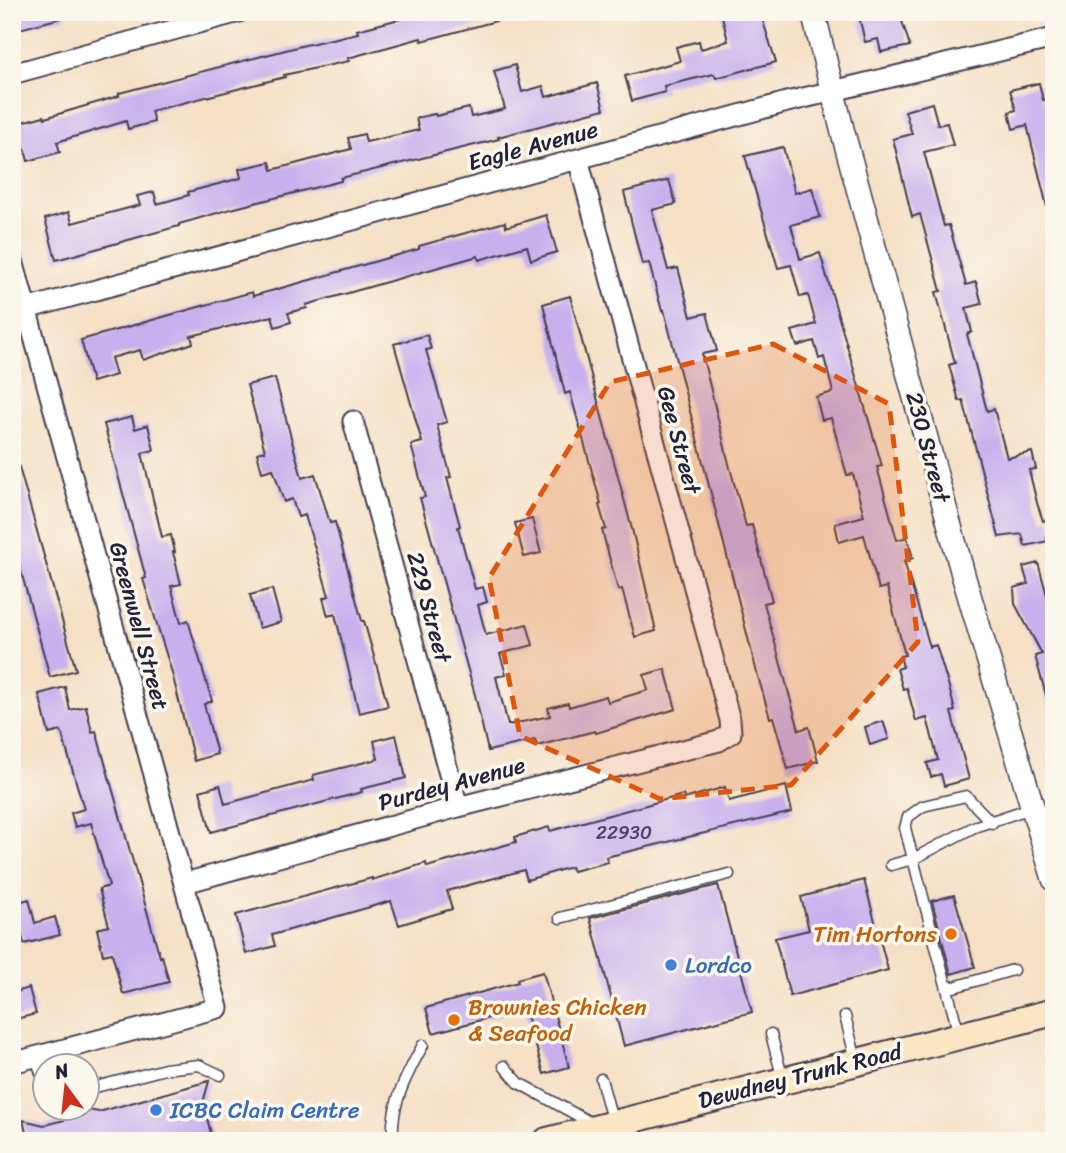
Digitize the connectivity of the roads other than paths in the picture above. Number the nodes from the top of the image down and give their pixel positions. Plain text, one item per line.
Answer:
1 (239, 12) edge
2 (813, 12) edge
3 (1054, 38) edge
4 (12, 74) edge
5 (833, 91) junction
6 (578, 159) junction
7 (12, 257) edge
8 (26, 309) junction
9 (353, 421) dead end
10 (731, 733) joint
11 (458, 807) junction
12 (1032, 807) junction
13 (992, 823) junction
14 (1048, 841) edge
15 (913, 859) junction
16 (891, 864) dead end
17 (729, 874) dead end
18 (1054, 879) edge
19 (185, 883) junction
20 (560, 918) dead end
21 (1013, 970) dead end
22 (946, 985) junction
23 (1054, 1012) edge
24 (845, 1016) dead end
25 (771, 1034) dead end
26 (959, 1035) junction
27 (423, 1045) dead end
28 (55, 1052) edge
29 (32, 1058) edge
30 (856, 1061) junction
31 (12, 1063) edge
32 (504, 1066) dead end
33 (220, 1075) dead end
34 (601, 1079) dead end
35 (783, 1080) junction
36 (102, 1085) edge
37 (606, 1125) junction
38 (393, 1141) edge
39 (547, 1141) edge

1 - 4 street
2 - 5 street, 230 Street
3 - 5 street, Eagle Avenue
5 - 6 street, Eagle Avenue
5 - 12 street, 230 Street
6 - 8 street, Eagle Avenue
6 - 10 street, Gee Street
7 - 8 street, Greenwell Street
8 - 19 street, Greenwell Street
9 - 11 street, 229 Street
10 - 11 street, Purdey Avenue
11 - 19 street, Purdey Avenue
12 - 13 lane
12 - 14 street, 230 Street
13 - 15 lane
13 - 15 lane
14 - 18 street, 230 Street
15 - 16 lane
15 - 22 lane
17 - 20 lane
19 - 28 street, Greenwell Street
21 - 22 lane
22 - 26 lane
23 - 26 main road, Dewdney Trunk Road
24 - 30 lane
25 - 35 lane
26 - 30 main road, Dewdney Trunk Road
27 - 38 lane
29 - 31 street
30 - 35 main road, Dewdney Trunk Road
32 - 37 lane
33 - 36 lane
34 - 37 lane
35 - 37 main road, Dewdney Trunk Road
37 - 39 main road, Dewdney Trunk Road

